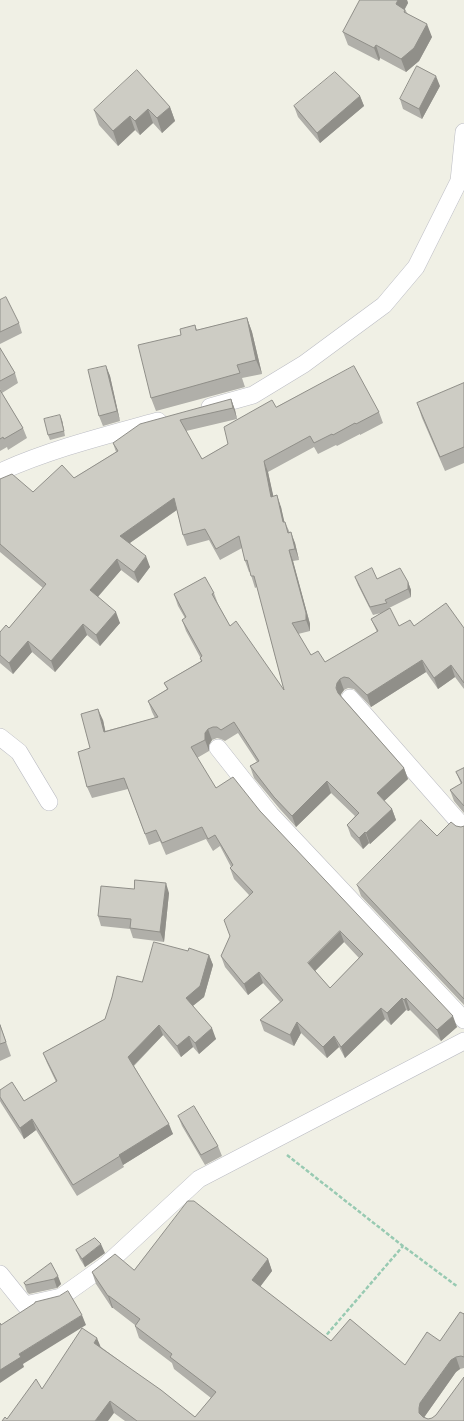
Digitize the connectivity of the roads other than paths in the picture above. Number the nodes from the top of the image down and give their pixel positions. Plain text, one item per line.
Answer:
1 (464, 132) edge
2 (194, 412) edge
3 (171, 418) edge
4 (0, 472) edge
5 (350, 698) dead end
6 (0, 737) edge
7 (218, 748) dead end
8 (48, 802) dead end
9 (464, 828) edge
10 (464, 1020) edge
11 (464, 1041) edge
12 (0, 1274) edge

1 - 2 street
3 - 4 street
5 - 9 street
6 - 8 street
7 - 10 street
11 - 12 street

